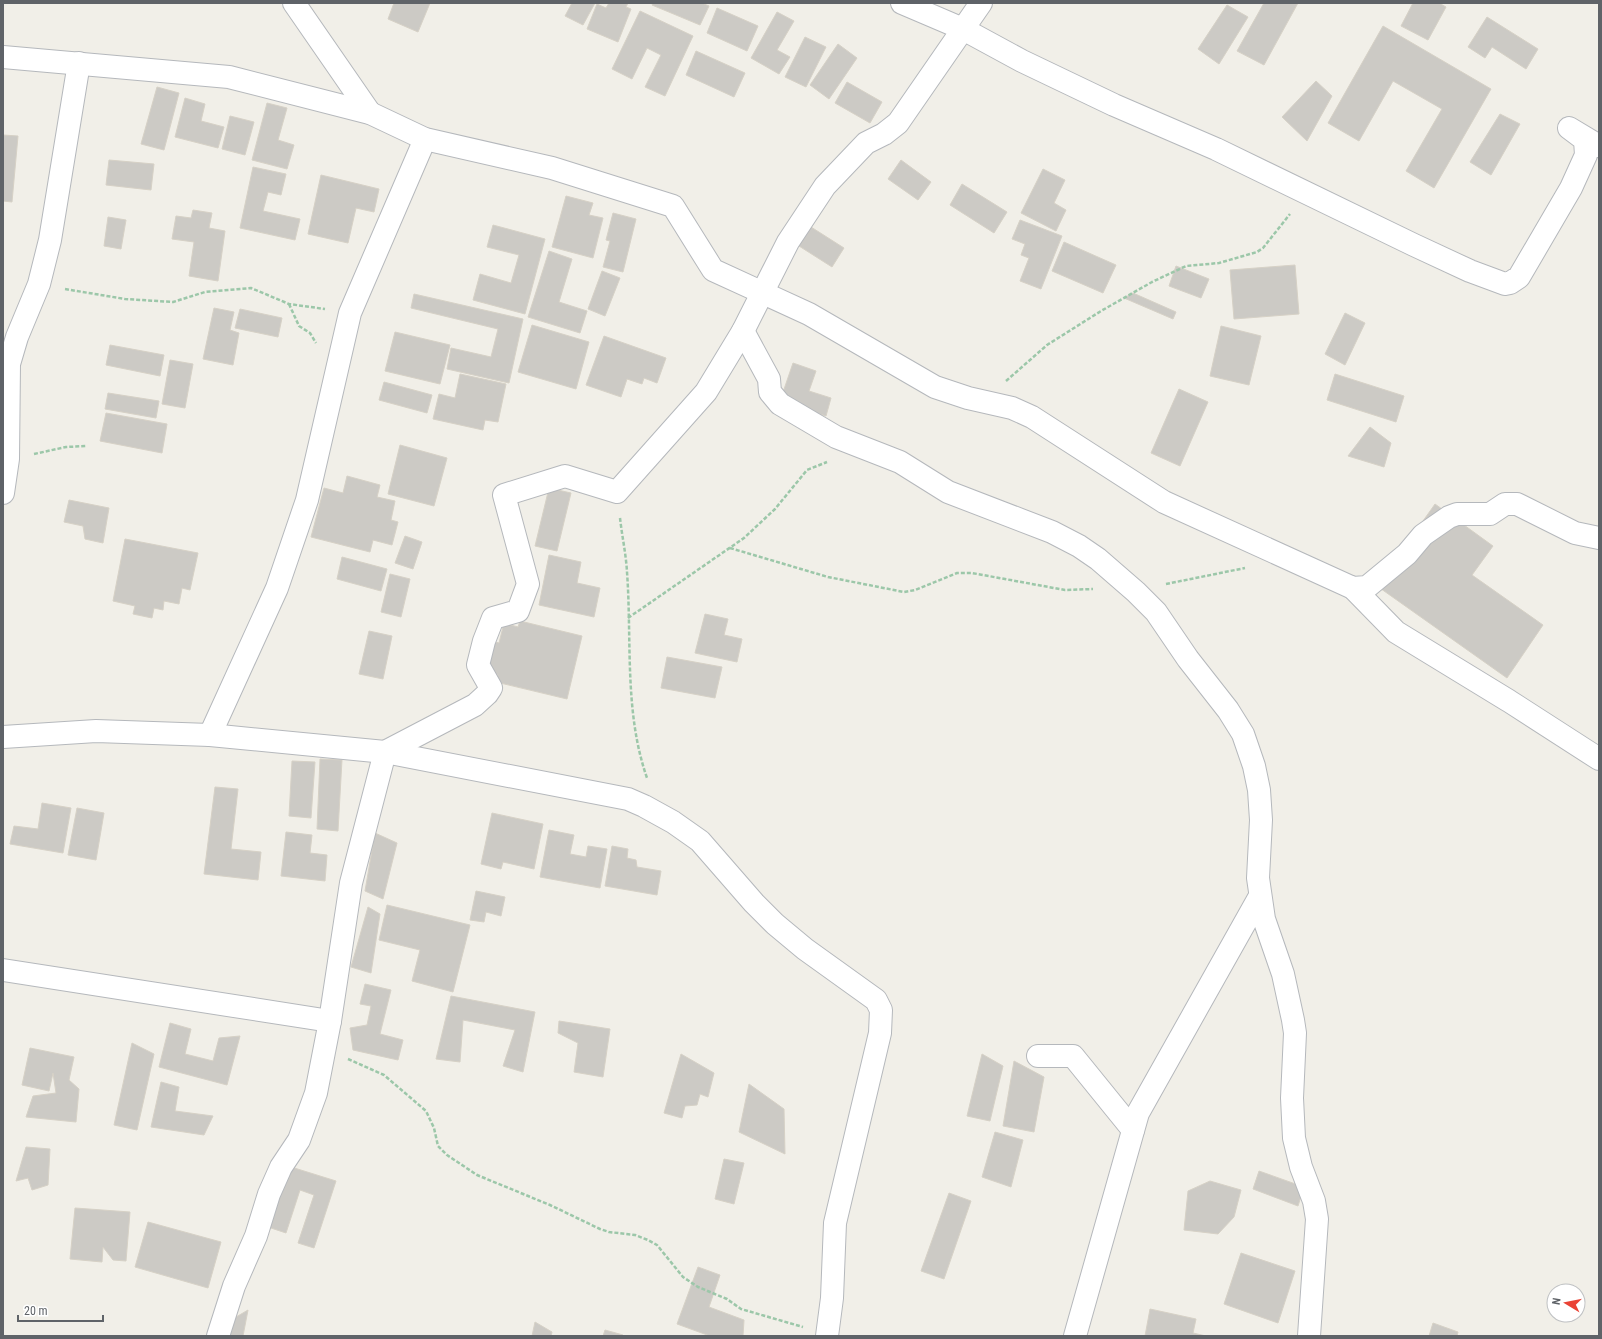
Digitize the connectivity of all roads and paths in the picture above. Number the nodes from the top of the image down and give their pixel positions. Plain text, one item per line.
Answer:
1 (294, 3) edge
2 (902, 3) edge
3 (981, 3) edge
4 (963, 29) junction
5 (3, 57) edge
6 (79, 63) junction
7 (370, 113) junction
8 (425, 139) junction
9 (1599, 146) edge
10 (1306, 193) junction
11 (39, 284) junction
12 (764, 293) junction
13 (350, 313) junction
14 (743, 331) junction
15 (10, 336) edge
16 (983, 401) junction
17 (86, 446) dead end
18 (8, 459) junction
19 (830, 462) dead end
20 (617, 492) junction
21 (3, 493) edge
22 (1599, 538) edge
23 (730, 548) junction
24 (1286, 558) junction
25 (1130, 587) junction
26 (1353, 588) junction
27 (628, 618) junction
28 (210, 735) junction
29 (3, 737) edge
30 (385, 752) junction
31 (1599, 759) edge
32 (648, 782) dead end
33 (1260, 896) junction
34 (3, 970) edge
35 (330, 1021) junction
36 (325, 1048) junction
37 (1038, 1056) dead end
38 (1133, 1130) junction
39 (817, 1333) edge
40 (218, 1336) edge
41 (1075, 1336) edge
42 (1309, 1336) edge

1 - 7 street
2 - 4 street
3 - 4 street
4 - 10 street
4 - 12 street
5 - 6 street
6 - 7 street
6 - 11 street
7 - 8 street
8 - 12 street
8 - 13 street
9 - 10 street
10 - 16 path
11 - 13 path
11 - 15 street
12 - 14 street
12 - 16 street
13 - 28 street
14 - 20 street
14 - 25 street
15 - 18 street
16 - 24 street
17 - 18 path
18 - 21 street
19 - 23 path
20 - 27 path
20 - 30 street
22 - 26 street
23 - 25 path
23 - 27 path
24 - 25 path
24 - 26 street
25 - 33 street
26 - 31 street
27 - 32 path
28 - 29 street
28 - 30 street
30 - 35 street
30 - 39 street
33 - 38 street
33 - 42 street
34 - 35 street
35 - 36 street
36 - 39 path
36 - 40 street
37 - 38 street
38 - 41 street

